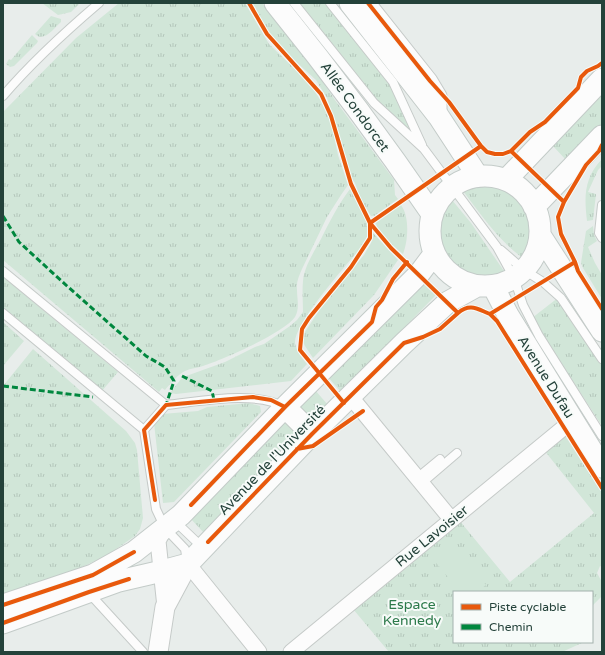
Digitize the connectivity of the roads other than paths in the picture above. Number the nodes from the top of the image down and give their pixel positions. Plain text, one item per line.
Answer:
1 (100, 3) edge
2 (275, 3) edge
3 (294, 3) edge
4 (330, 3) edge
5 (350, 3) edge
6 (368, 3) edge
7 (602, 79) edge
8 (3, 96) edge
9 (439, 117) junction
10 (602, 136) edge
11 (424, 149) junction
12 (477, 175) junction
13 (506, 180) junction
14 (452, 187) junction
15 (602, 205) edge
16 (534, 207) junction
17 (432, 214) junction
18 (540, 235) junction
19 (602, 238) edge
20 (497, 247) junction
21 (434, 254) junction
22 (3, 271) edge
23 (519, 274) junction
24 (485, 286) junction
25 (3, 314) edge
26 (602, 331) edge
27 (602, 359) edge
28 (350, 396) junction
29 (166, 405) junction
30 (285, 407) junction
31 (573, 420) junction
32 (144, 430) junction
33 (312, 434) junction
34 (602, 436) edge
35 (457, 453) dead end
36 (440, 459) dead end
37 (602, 467) edge
38 (420, 480) junction
39 (452, 519) junction
40 (165, 528) junction
41 (202, 548) junction
42 (188, 564) junction
43 (162, 572) junction
44 (89, 592) junction
45 (3, 606) edge
46 (165, 607) junction
47 (3, 623) edge
48 (143, 652) edge
49 (158, 652) edge
50 (259, 652) edge
51 (291, 652) edge

1 - 8 lane
2 - 17 main road, Allée Condorcet
3 - 11 lane
4 - 11 lane
5 - 9 main road
6 - 9 street
7 - 13 main road
9 - 12 main road
10 - 16 main road
11 - 14 lane
12 - 13 main road
12 - 14 main road
13 - 16 main road
14 - 17 main road
14 - 20 lane
15 - 19 lane
16 - 18 main road
17 - 21 main road
18 - 23 main road
18 - 26 main road
20 - 23 lane
20 - 23 lane
21 - 24 main road
21 - 30 main road, Avenue de l'Université
22 - 29 lane
23 - 24 main road
23 - 27 lane
23 - 34 lane
24 - 28 main road, Avenue de l'Université
24 - 31 main road, Avenue Dufau
25 - 32 lane
28 - 33 main road, Avenue de l'Université
28 - 38 street
29 - 30 lane
29 - 32 lane
30 - 33 main road
30 - 40 main road, Avenue de l'Université
31 - 37 main road, Avenue Dufau
31 - 39 street, Rue Lavoisier
32 - 40 lane
33 - 41 main road, Avenue de l'Université
35 - 38 lane
36 - 38 lane
38 - 39 street
39 - 51 street, Rue Lavoisier
40 - 41 lane
40 - 42 lane
40 - 43 street
40 - 45 main road, Avenue de l'Université
41 - 42 main road, Avenue de l'Université
42 - 43 main road
42 - 46 street
42 - 50 street
43 - 44 main road
43 - 46 street
44 - 47 main road
44 - 48 lane
46 - 49 street

